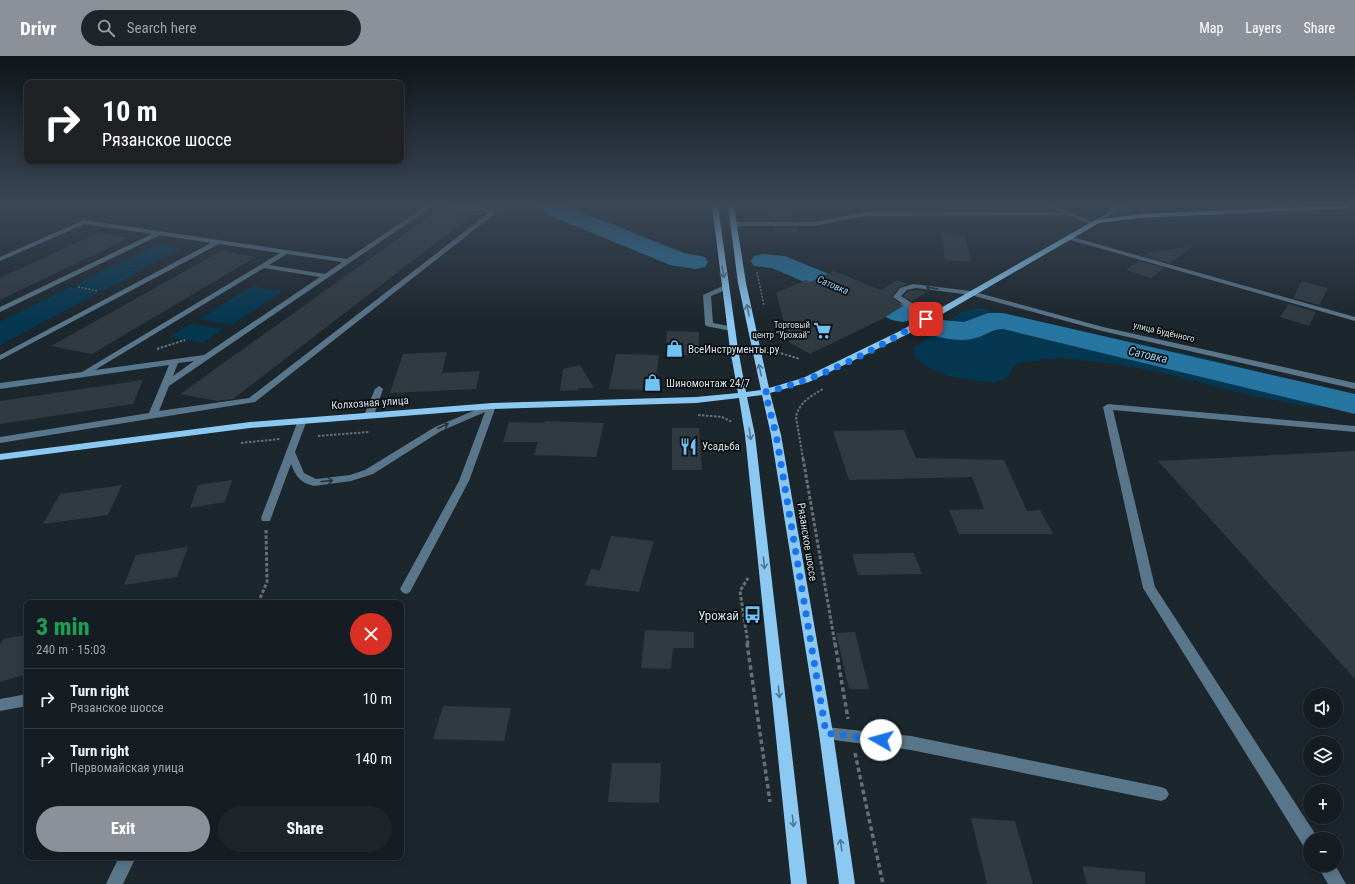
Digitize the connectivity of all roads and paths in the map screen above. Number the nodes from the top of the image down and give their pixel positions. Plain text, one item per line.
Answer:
1 (33, 245) edge
2 (135, 245) edge
3 (213, 245) edge
4 (236, 245) edge
5 (373, 245) edge
6 (452, 245) edge
7 (720, 245) edge
8 (736, 245) edge
9 (1057, 245) edge
10 (1092, 245) edge
11 (286, 252) junction
12 (0, 259) edge
13 (349, 261) junction
14 (262, 266) junction
15 (756, 267) dead end
16 (326, 276) junction
17 (55, 284) junction
18 (725, 287) junction
19 (970, 293) junction
20 (119, 294) junction
21 (0, 310) edge
22 (765, 312) dead end
23 (926, 319) junction
24 (1355, 319) edge
25 (731, 329) junction
26 (771, 341) dead end
27 (206, 357) junction
28 (0, 358) edge
29 (800, 359) dead end
30 (174, 362) junction
31 (83, 374) junction
32 (165, 385) junction
33 (0, 386) edge
34 (1355, 386) edge
35 (379, 389) dead end
36 (765, 392) junction
37 (743, 396) junction
38 (811, 396) dead end
39 (492, 406) junction
40 (153, 415) junction
41 (369, 415) junction
42 (698, 415) dead end
43 (302, 420) junction
44 (736, 426) dead end
45 (1355, 429) edge
46 (369, 432) dead end
47 (318, 436) dead end
48 (284, 439) dead end
49 (0, 440) edge
50 (241, 443) dead end
51 (291, 453) junction
52 (0, 458) edge
53 (266, 518) joint
54 (406, 589) dead end
55 (259, 600) edge
56 (24, 701) edge
57 (0, 705) edge
58 (826, 733) junction
59 (852, 736) junction
60 (1161, 794) dead end
61 (1304, 832) edge
62 (126, 860) edge
63 (1330, 872) edge
64 (114, 884) edge
65 (799, 884) edge
66 (846, 884) edge
67 (883, 884) edge
68 (1338, 884) edge

1 - 12 street
2 - 17 street
3 - 20 street
4 - 11 street
5 - 13 street
6 - 40 street
7 -> 18 main road
36 -> 8 main road, Рязанское шоссе
9 - 19 main road, Колхозная улица
10 - 24 street
11 - 13 street
11 - 14 street
13 - 16 street
14 - 16 street
14 - 31 street
15 - 22 path
16 - 27 street
17 - 20 path
17 - 21 street
18 - 25 main road
18 - 25 street
19 - 23 main road, Колхозная улица
19 -> 23 street, улица Будённого
19 - 34 street, улица Будённого
20 - 28 street
23 - 36 main road, Колхозная улица
25 - 37 main road
26 - 29 path
27 - 30 street
27 - 32 street
30 - 31 street
30 - 32 street
31 - 33 street
32 - 40 street
35 - 41 street
36 - 37 main road, Колхозная улица
36 - 58 main road, Рязанское шоссе
37 - 39 main road, Колхозная улица
37 -> 65 main road
38 - 59 path
39 - 41 main road, Колхозная улица
51 -> 39 street
39 - 54 street
40 - 49 street
41 - 43 main road, Колхозная улица
42 - 44 path
43 - 51 street
43 - 52 main road, Колхозная улица
45 - 61 street
46 - 47 path
48 - 50 path
51 - 53 street
53 - 55 path
56 - 57 street
58 - 59 street
66 -> 58 main road, Рязанское шоссе
59 - 60 street
59 - 67 path
62 - 64 street
63 - 68 street

